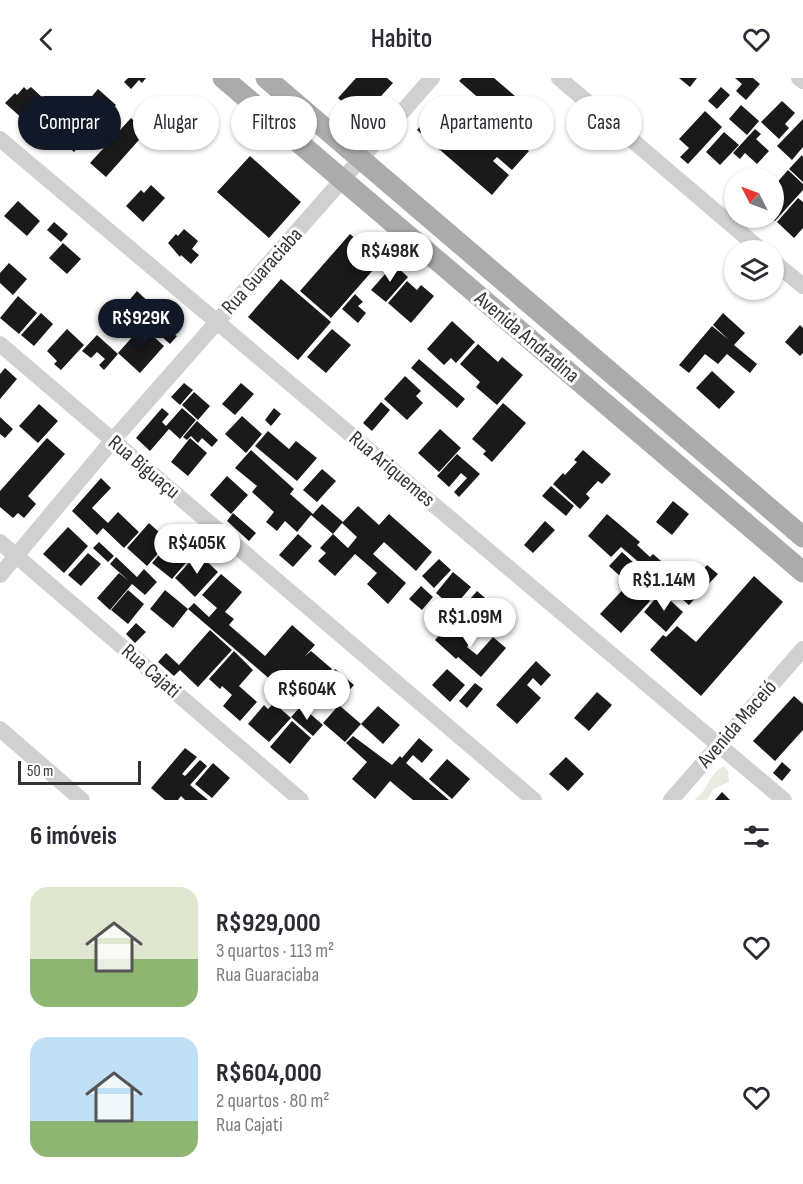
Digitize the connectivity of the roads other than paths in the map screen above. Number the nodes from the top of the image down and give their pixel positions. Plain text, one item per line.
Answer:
1 (223, 78) edge
2 (266, 78) edge
3 (432, 78) edge
4 (559, 78) edge
5 (799, 78) edge
6 (803, 81) edge
7 (0, 139) edge
8 (361, 159) junction
9 (343, 180) junction
10 (749, 240) edge
11 (784, 270) edge
12 (803, 286) edge
13 (218, 322) junction
14 (0, 344) edge
15 (113, 440) junction
16 (803, 537) edge
17 (0, 542) edge
18 (16, 556) junction
19 (803, 572) edge
20 (0, 575) edge
21 (803, 649) edge
22 (0, 729) edge
23 (719, 744) junction
24 (82, 800) edge
25 (301, 800) edge
26 (534, 800) edge
27 (671, 800) edge
28 (784, 800) edge

1 - 9 main road, Avenida Andradina
2 - 8 main road, Avenida Andradina
3 - 8 street, Rua Guaraciaba
4 - 10 street
5 - 6 street
7 - 13 street, Rua Ariquemes
8 - 9 street, Rua Guaraciaba
8 - 16 main road, Avenida Andradina
9 - 13 street, Rua Guaraciaba
9 - 19 main road, Avenida Andradina
11 - 12 street
13 - 15 street, Rua Guaraciaba
13 - 23 street, Rua Ariquemes
14 - 15 street, Rua Biguaçu
15 - 18 street, Rua Guaraciaba
15 - 26 street, Rua Biguaçu
17 - 18 street, Rua Cajati
18 - 20 street, Rua Guaraciaba
18 - 25 street, Rua Cajati
21 - 23 street, Avenida Maceió
22 - 24 street
23 - 27 street, Avenida Maceió
23 - 28 street, Rua Ariquemes

